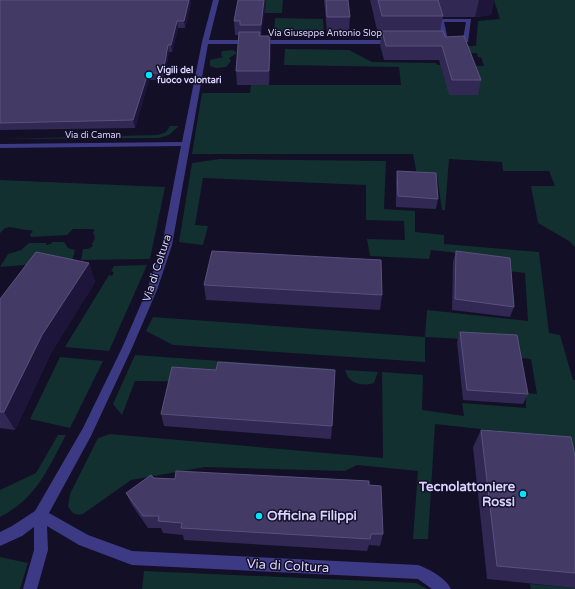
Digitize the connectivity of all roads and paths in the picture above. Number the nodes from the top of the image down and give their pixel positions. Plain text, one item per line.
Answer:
1 (216, 0) edge
2 (205, 42) junction
3 (399, 42) edge
4 (438, 42) edge
5 (445, 42) junction
6 (186, 144) junction
7 (0, 146) edge
8 (40, 515) junction
9 (0, 539) edge
10 (30, 589) edge
11 (444, 589) edge

1 - 2 street, Via di Coltura
2 - 3 street, Via Giuseppe Antonio Slop
2 - 6 street, Via di Coltura
4 - 5 street
5 - 5 street
6 - 7 street, Via di Caman
6 - 8 street, Via di Coltura
8 - 9 street, Via di Coltura
8 - 10 street
8 - 11 street, Via di Coltura

